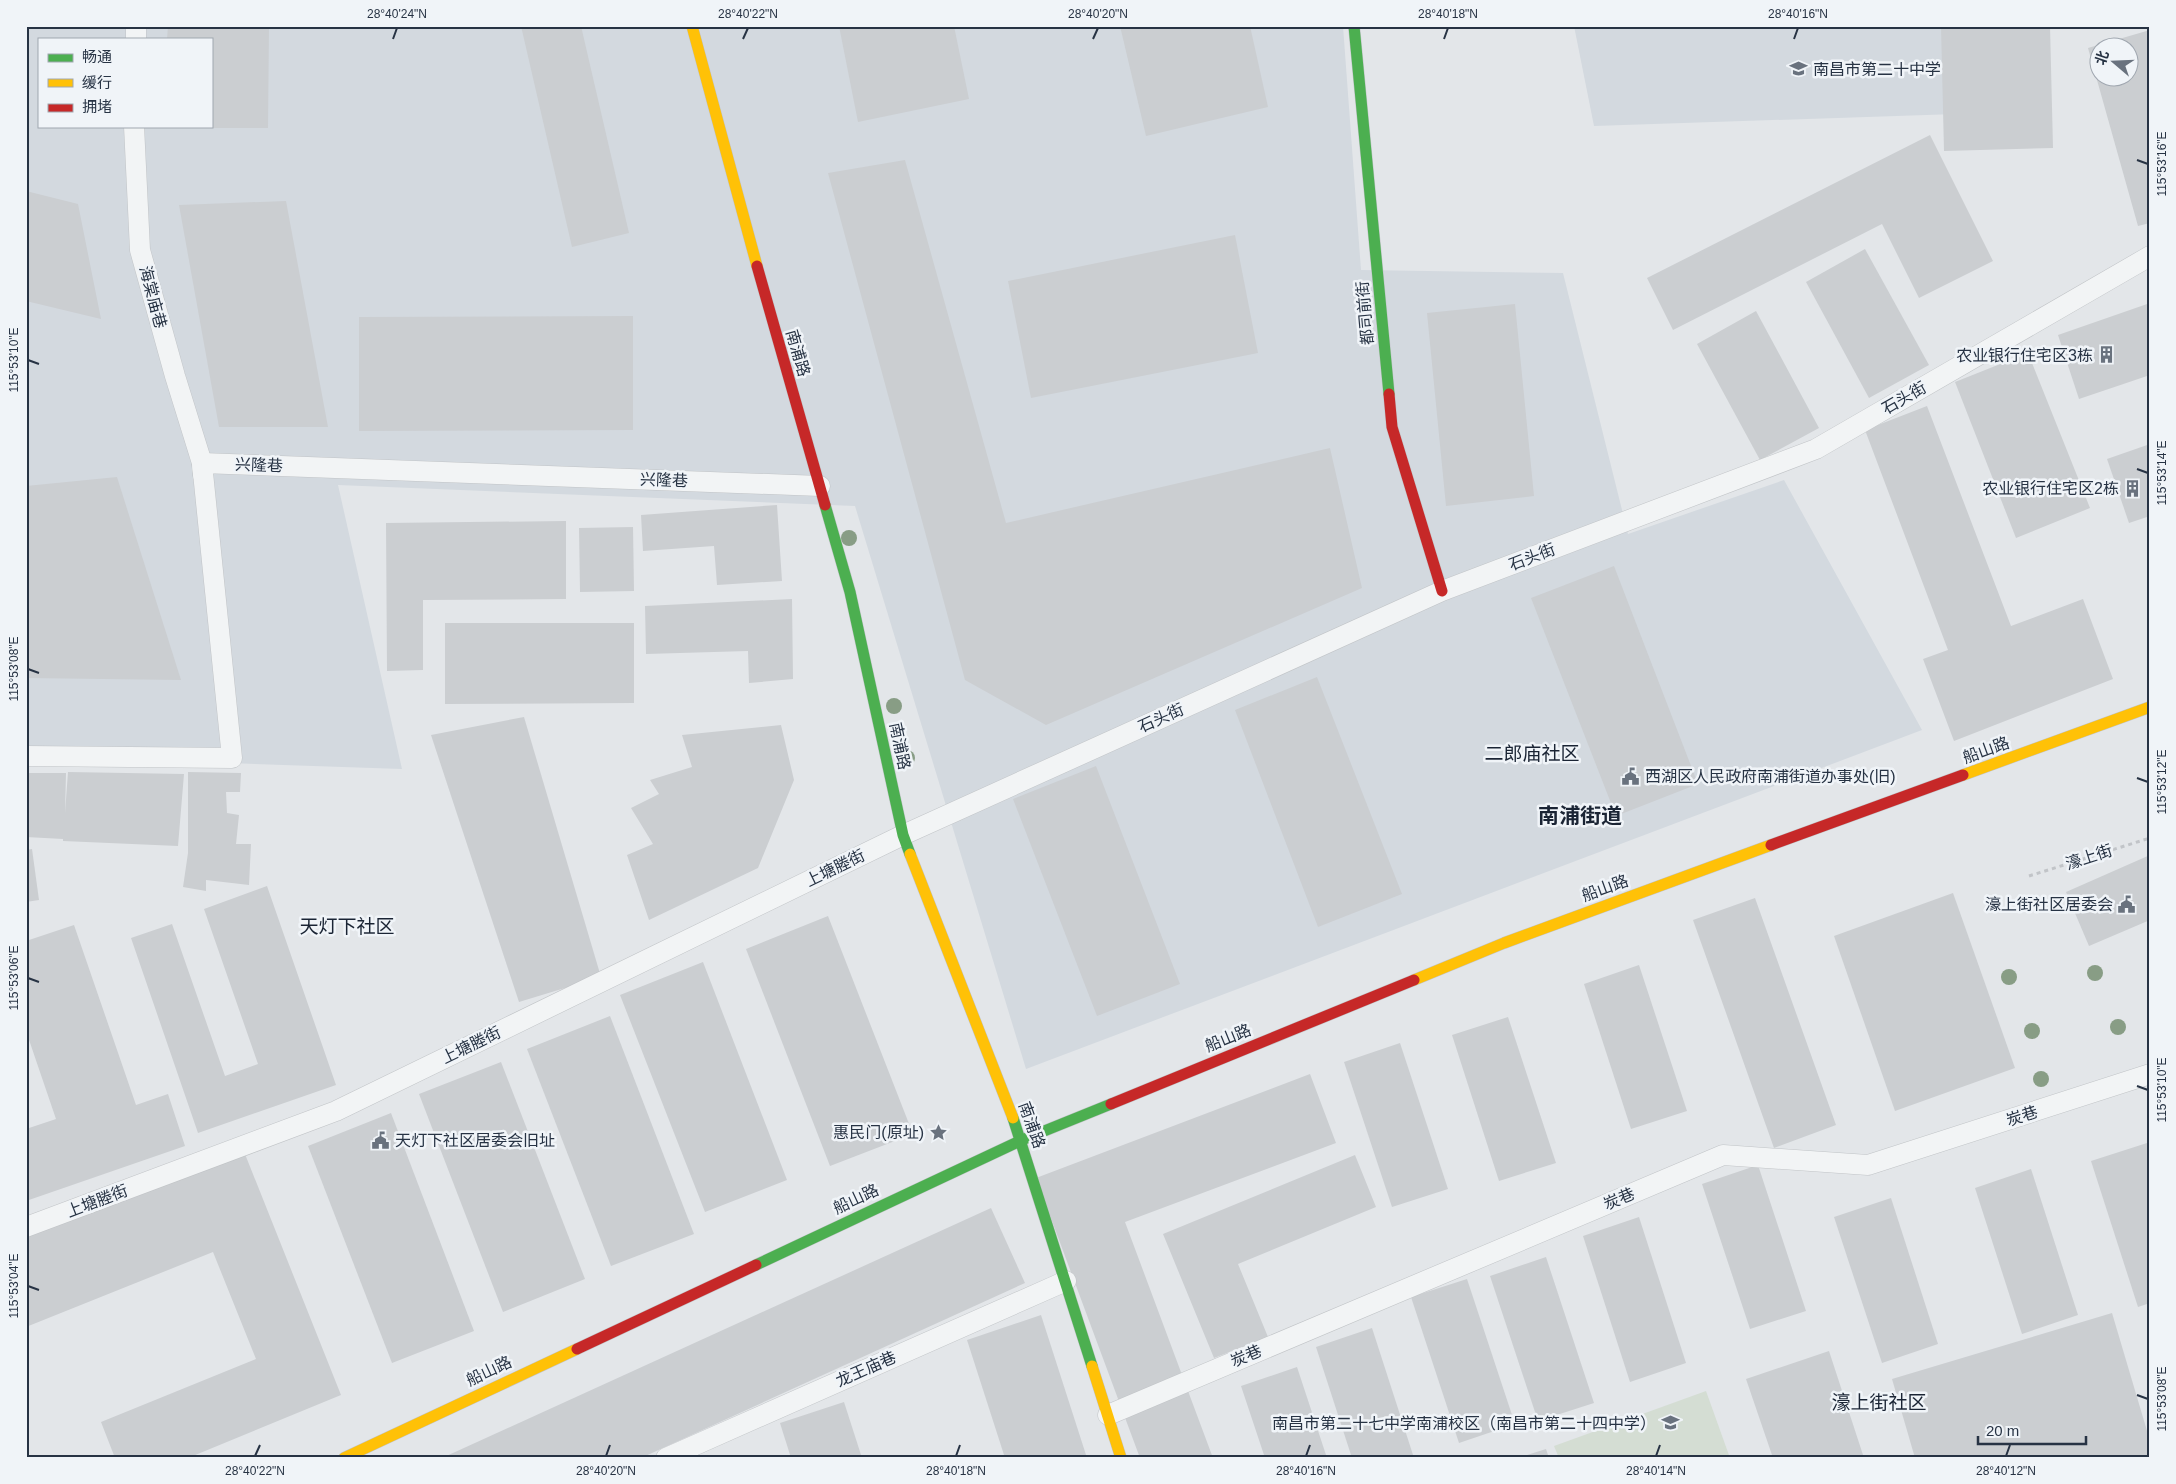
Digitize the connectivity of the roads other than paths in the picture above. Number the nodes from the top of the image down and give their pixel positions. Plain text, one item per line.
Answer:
1 (692, 26) edge
2 (1354, 26) edge
3 (134, 128) edge
4 (2150, 256) edge
5 (202, 463) junction
6 (820, 486) junction
7 (1442, 591) junction
8 (2150, 707) edge
9 (26, 756) edge
10 (903, 835) junction
11 (2150, 1074) edge
12 (1022, 1140) junction
13 (26, 1227) edge
14 (1066, 1281) junction
15 (1108, 1415) junction
16 (344, 1458) edge
17 (666, 1458) edge
18 (1121, 1458) edge

1 - 6 street, 南浦路
2 - 7 street, 都司前街
3 - 5 lane, 海棠庙巷
4 - 7 lane, 石头街
5 - 6 lane, 兴隆巷
5 - 9 lane, 海棠庙巷
6 - 10 street, 南浦路
7 - 10 lane, 石头街
8 - 12 street, 船山路
10 - 12 street, 南浦路
10 - 13 lane, 上塘塍街
11 - 15 lane, 炭巷
12 - 14 street, 南浦路
12 - 16 street, 船山路
14 - 15 street, 南浦路
14 - 17 lane, 龙王庙巷
15 - 18 street, 南浦路

